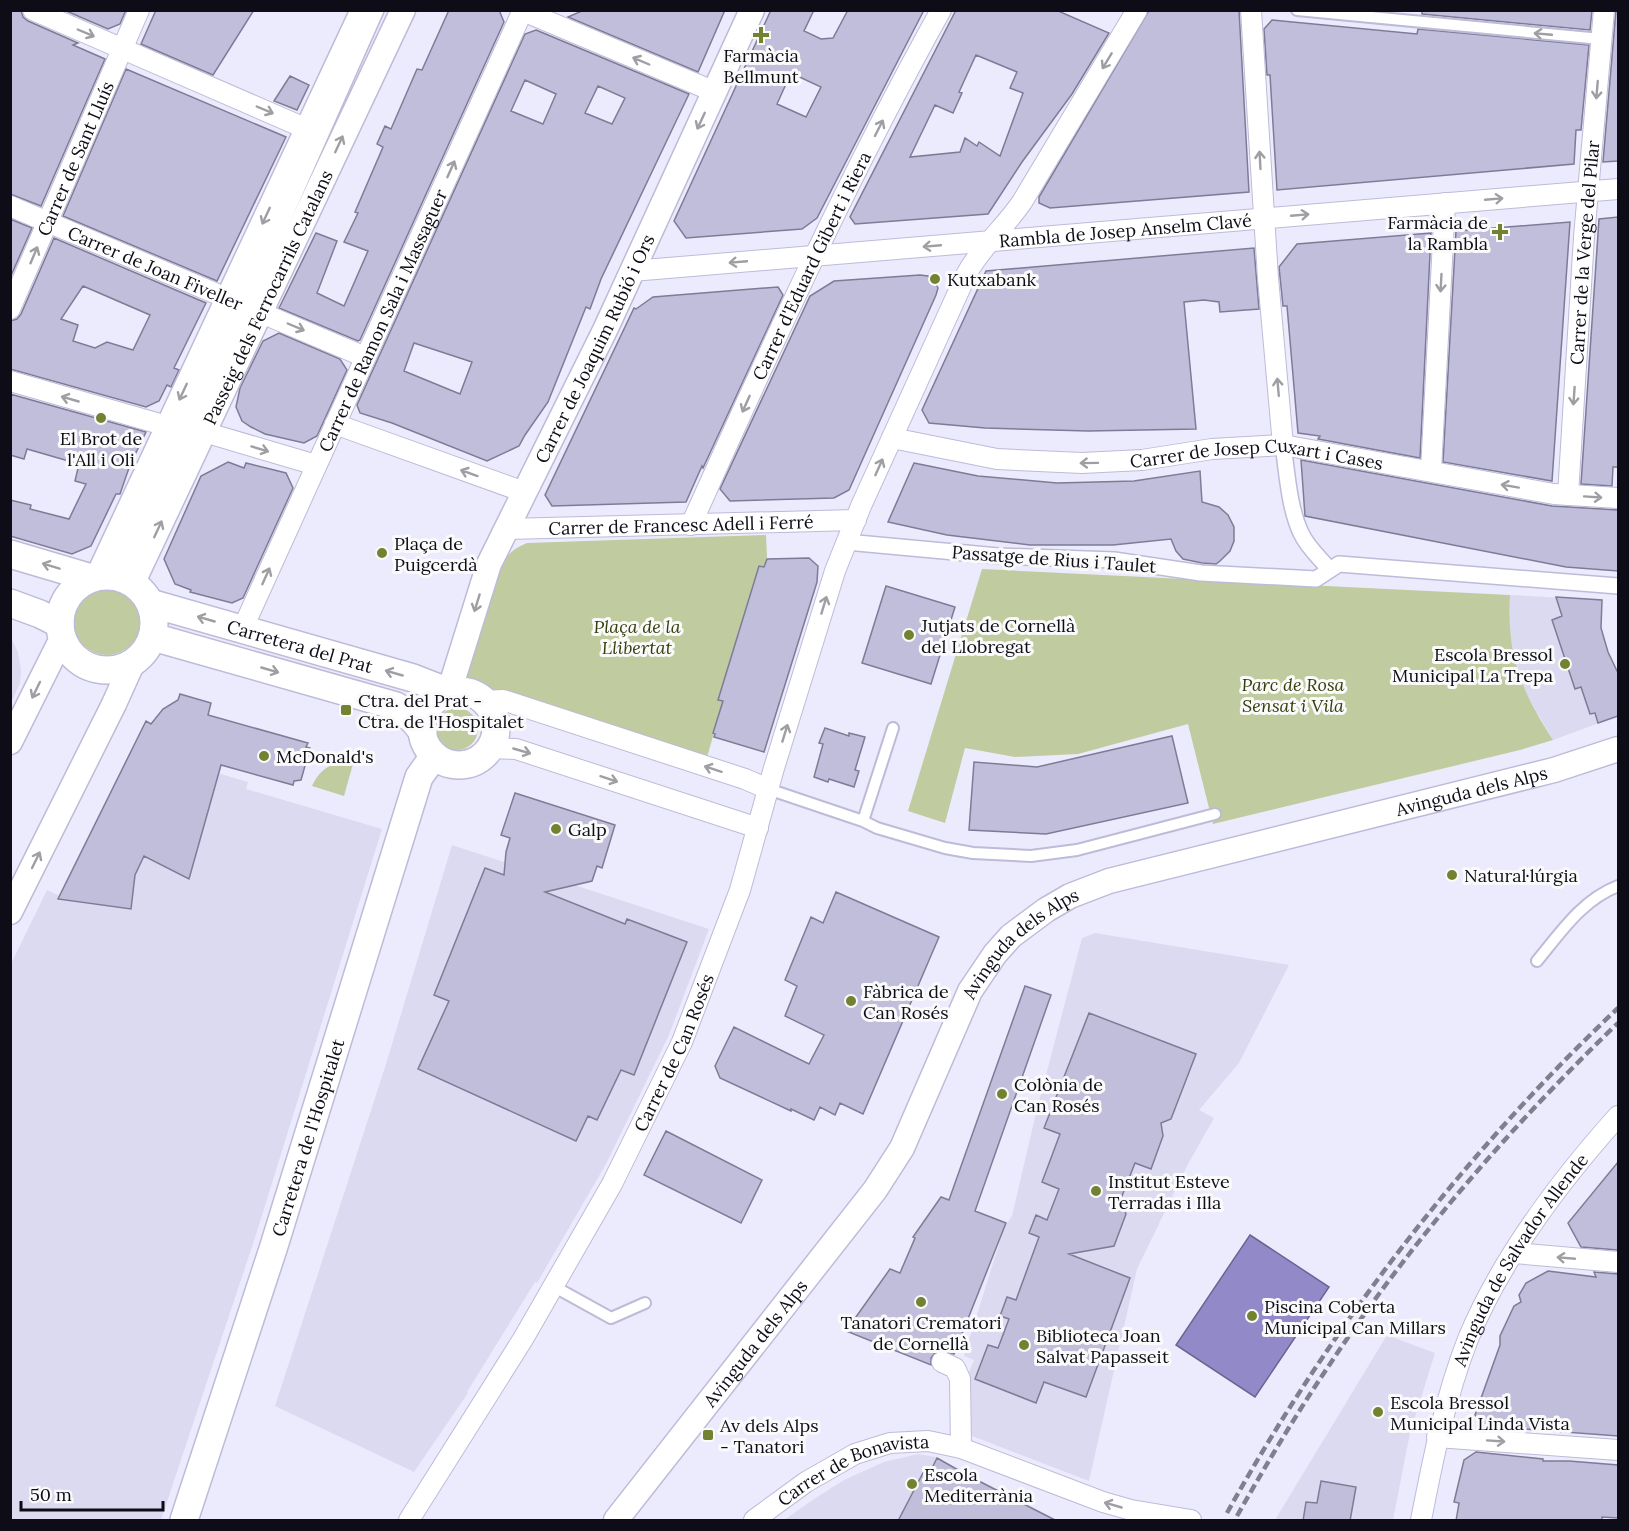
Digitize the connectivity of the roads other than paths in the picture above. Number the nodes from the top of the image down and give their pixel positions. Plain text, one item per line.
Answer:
1 (33, 10) edge
2 (139, 10) edge
3 (363, 10) edge
4 (376, 10) edge
5 (403, 10) edge
6 (752, 10) edge
7 (941, 10) edge
8 (1137, 10) edge
9 (1251, 10) edge
10 (1297, 10) edge
11 (1604, 10) edge
12 (523, 11) edge
13 (1601, 39) junction
14 (122, 49) junction
15 (715, 92) junction
16 (307, 129) junction
17 (1618, 189) edge
18 (1588, 191) junction
19 (1445, 203) junction
20 (10, 206) edge
21 (1263, 218) junction
22 (48, 222) junction
23 (990, 241) junction
24 (815, 256) junction
25 (632, 271) junction
26 (244, 305) junction
27 (10, 309) edge
28 (365, 357) junction
29 (10, 381) edge
30 (335, 424) junction
31 (167, 426) junction
32 (204, 432) junction
33 (892, 438) junction
34 (1283, 445) junction
35 (316, 465) junction
36 (1431, 471) junction
37 (524, 492) junction
38 (1568, 495) junction
39 (1618, 498) edge
40 (856, 520) junction
41 (691, 525) junction
42 (506, 530) junction
43 (846, 542) junction
44 (10, 554) edge
45 (1330, 570) junction
46 (111, 575) junction
47 (1618, 586) edge
48 (10, 603) edge
49 (150, 603) junction
50 (242, 630) junction
51 (61, 631) junction
52 (153, 637) junction
53 (132, 664) junction
54 (449, 692) junction
55 (484, 700) junction
56 (892, 728) dead end
57 (10, 742) edge
58 (428, 744) junction
59 (490, 748) junction
60 (1618, 749) edge
61 (768, 789) junction
62 (1215, 814) dead end
63 (863, 821) junction
64 (758, 828) junction
65 (1618, 886) edge
66 (10, 912) edge
67 (1537, 961) dead end
68 (1618, 1116) edge
69 (1514, 1252) junction
70 (1618, 1262) edge
71 (553, 1286) junction
72 (645, 1303) dead end
73 (942, 1362) dead end
74 (1437, 1437) junction
75 (961, 1448) junction
76 (1618, 1450) edge
77 (184, 1521) edge
78 (409, 1521) edge
79 (616, 1521) edge
80 (754, 1521) edge
81 (1191, 1521) edge
82 (1421, 1521) edge

1 -> 14 street
2 - 14 street, Carrer de Sant Lluís
3 - 16 street, Passeig dels Ferrocarrils Catalans
4 - 26 street, Passeig dels Ferrocarrils Catalans
26 -> 5 street, Passeig dels Ferrocarrils Catalans
6 - 15 street, Carrer de Joaquim Rubió i Ors
24 -> 7 street, Carrer d'Eduard Gibert i Riera
8 -> 23 street, Carrer de Can Rosés
21 -> 9 street
13 -> 10 lane
11 - 13 street, Carrer de la Verge del Pilar
15 -> 12 street
28 -> 12 street, Carrer de Ramon Sala i Massaguer
13 -> 18 street, Carrer de la Verge del Pilar
14 -> 16 street
14 - 22 street, Carrer de Sant Lluís
15 -> 25 street, Carrer de Joaquim Rubió i Ors
16 -> 26 street, Passeig dels Ferrocarrils Catalans
17 - 18 street, Rambla de Josep Anselm Clavé
19 -> 18 street, Rambla de Josep Anselm Clavé
18 -> 38 street, Carrer de la Verge del Pilar
21 -> 19 street, Rambla de Josep Anselm Clavé
19 -> 36 street
20 - 22 street, Carrer de Joan Fiveller
21 - 23 street, Rambla de Josep Anselm Clavé
34 -> 21 street
22 - 26 street, Carrer de Joan Fiveller
27 -> 22 street, Carrer de Sant Lluís
23 -> 24 street, Rambla de Josep Anselm Clavé
23 - 33 street, Carrer de Can Rosés
24 -> 25 street, Rambla de Josep Anselm Clavé
24 -> 41 street, Carrer d'Eduard Gibert i Riera
25 - 37 street, Carrer de Joaquim Rubió i Ors
26 -> 28 street, Carrer de Joan Fiveller
26 -> 31 street, Passeig dels Ferrocarrils Catalans
26 - 32 street, Passeig dels Ferrocarrils Catalans
26 - 46 street, Passeig dels Ferrocarrils Catalans
28 - 30 street, Carrer de Ramon Sala i Massaguer
31 -> 29 street
30 - 35 street, Carrer de Ramon Sala i Massaguer
37 -> 30 street
31 - 46 street, Passeig dels Ferrocarrils Catalans
32 -> 35 street
46 -> 32 street, Passeig dels Ferrocarrils Catalans
34 -> 33 street, Carrer de Josep Cuxart i Cases
40 -> 33 street, Carrer de Can Rosés
34 - 36 street, Carrer de Josep Cuxart i Cases
34 - 45 street
50 -> 35 street, Carrer de Ramon Sala i Massaguer
38 -> 36 street, Carrer de Josep Cuxart i Cases
37 - 42 street, Carrer de Joaquim Rubió i Ors
38 -> 39 street, Carrer de Josep Cuxart i Cases
40 - 41 street, Carrer de Francesc Adell i Ferré
40 - 43 street, Carrer de Can Rosés
41 - 42 street, Carrer de Francesc Adell i Ferré
42 -> 54 street, Carrer de Joaquim Rubió i Ors
43 - 45 street, Passatge de Rius i Taulet
61 -> 43 street, Carrer de Can Rosés
46 -> 44 main road
45 - 47 street, Passatge de Rius i Taulet
46 - 49 main road
46 - 51 main road
48 - 51 main road
50 -> 49 main road, Carretera del Prat
49 - 52 main road
54 -> 50 main road, Carretera del Prat
51 - 53 main road
51 -> 57 street
52 - 53 main road
52 -> 58 main road, Carretera del Prat
66 -> 53 street
54 - 55 main road
54 - 58 main road
55 - 59 main road
61 -> 55 street
56 - 63 lane
58 - 59 main road
58 - 77 main road, Carretera de l'Hospitalet
59 -> 64 street
60 - 79 street, Avinguda dels Alps
61 - 63 lane
61 - 64 street, Carrer de Can Rosés
62 - 63 lane
64 - 71 street, Carrer de Can Rosés
65 - 67 lane
68 - 69 street, Avinguda de Salvador Allende
70 -> 69 street
69 - 74 street, Avinguda de Salvador Allende
71 - 72 lane
71 - 78 street, Carrer de Can Rosés
73 - 75 street, Carrer de Bonavista
74 -> 76 street
74 - 82 street, Avinguda de Salvador Allende
75 - 80 street, Carrer de Bonavista
81 -> 75 street, Carrer de Bonavista

